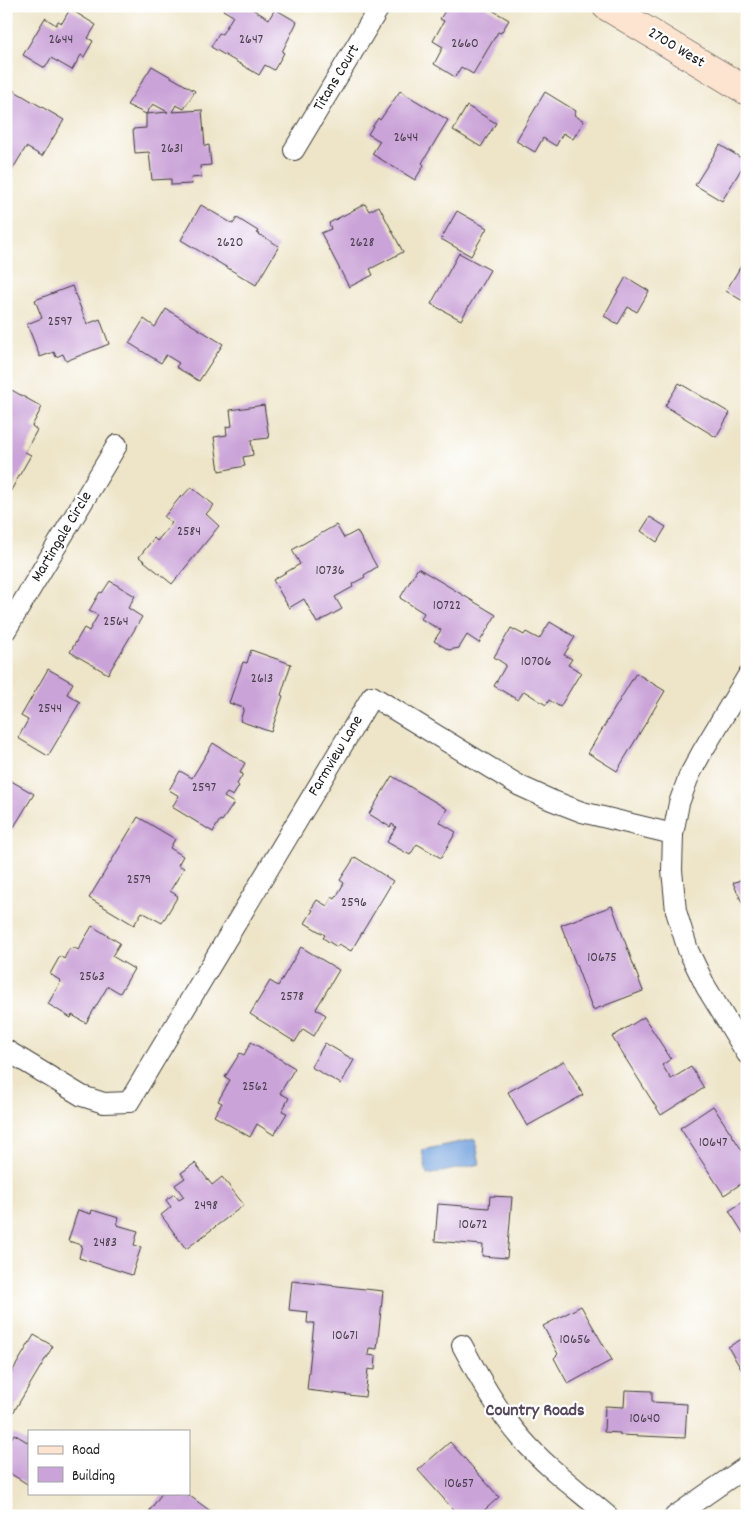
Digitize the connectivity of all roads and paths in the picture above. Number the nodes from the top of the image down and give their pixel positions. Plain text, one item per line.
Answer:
1 (380, 6) edge
2 (606, 6) edge
3 (747, 91) edge
4 (294, 150) dead end
5 (117, 445) dead end
6 (6, 630) edge
7 (747, 677) edge
8 (673, 834) junction
9 (745, 1048) edge
10 (6, 1050) edge
11 (462, 1345) dead end
12 (747, 1466) edge
13 (608, 1516) edge
14 (675, 1516) edge

1 - 4 street, Titans Court
2 - 3 main road, 2700 West
5 - 6 street, Martingale Circle
7 - 8 street
8 - 9 street
8 - 10 street, Farmview Lane
11 - 13 street
12 - 14 street

